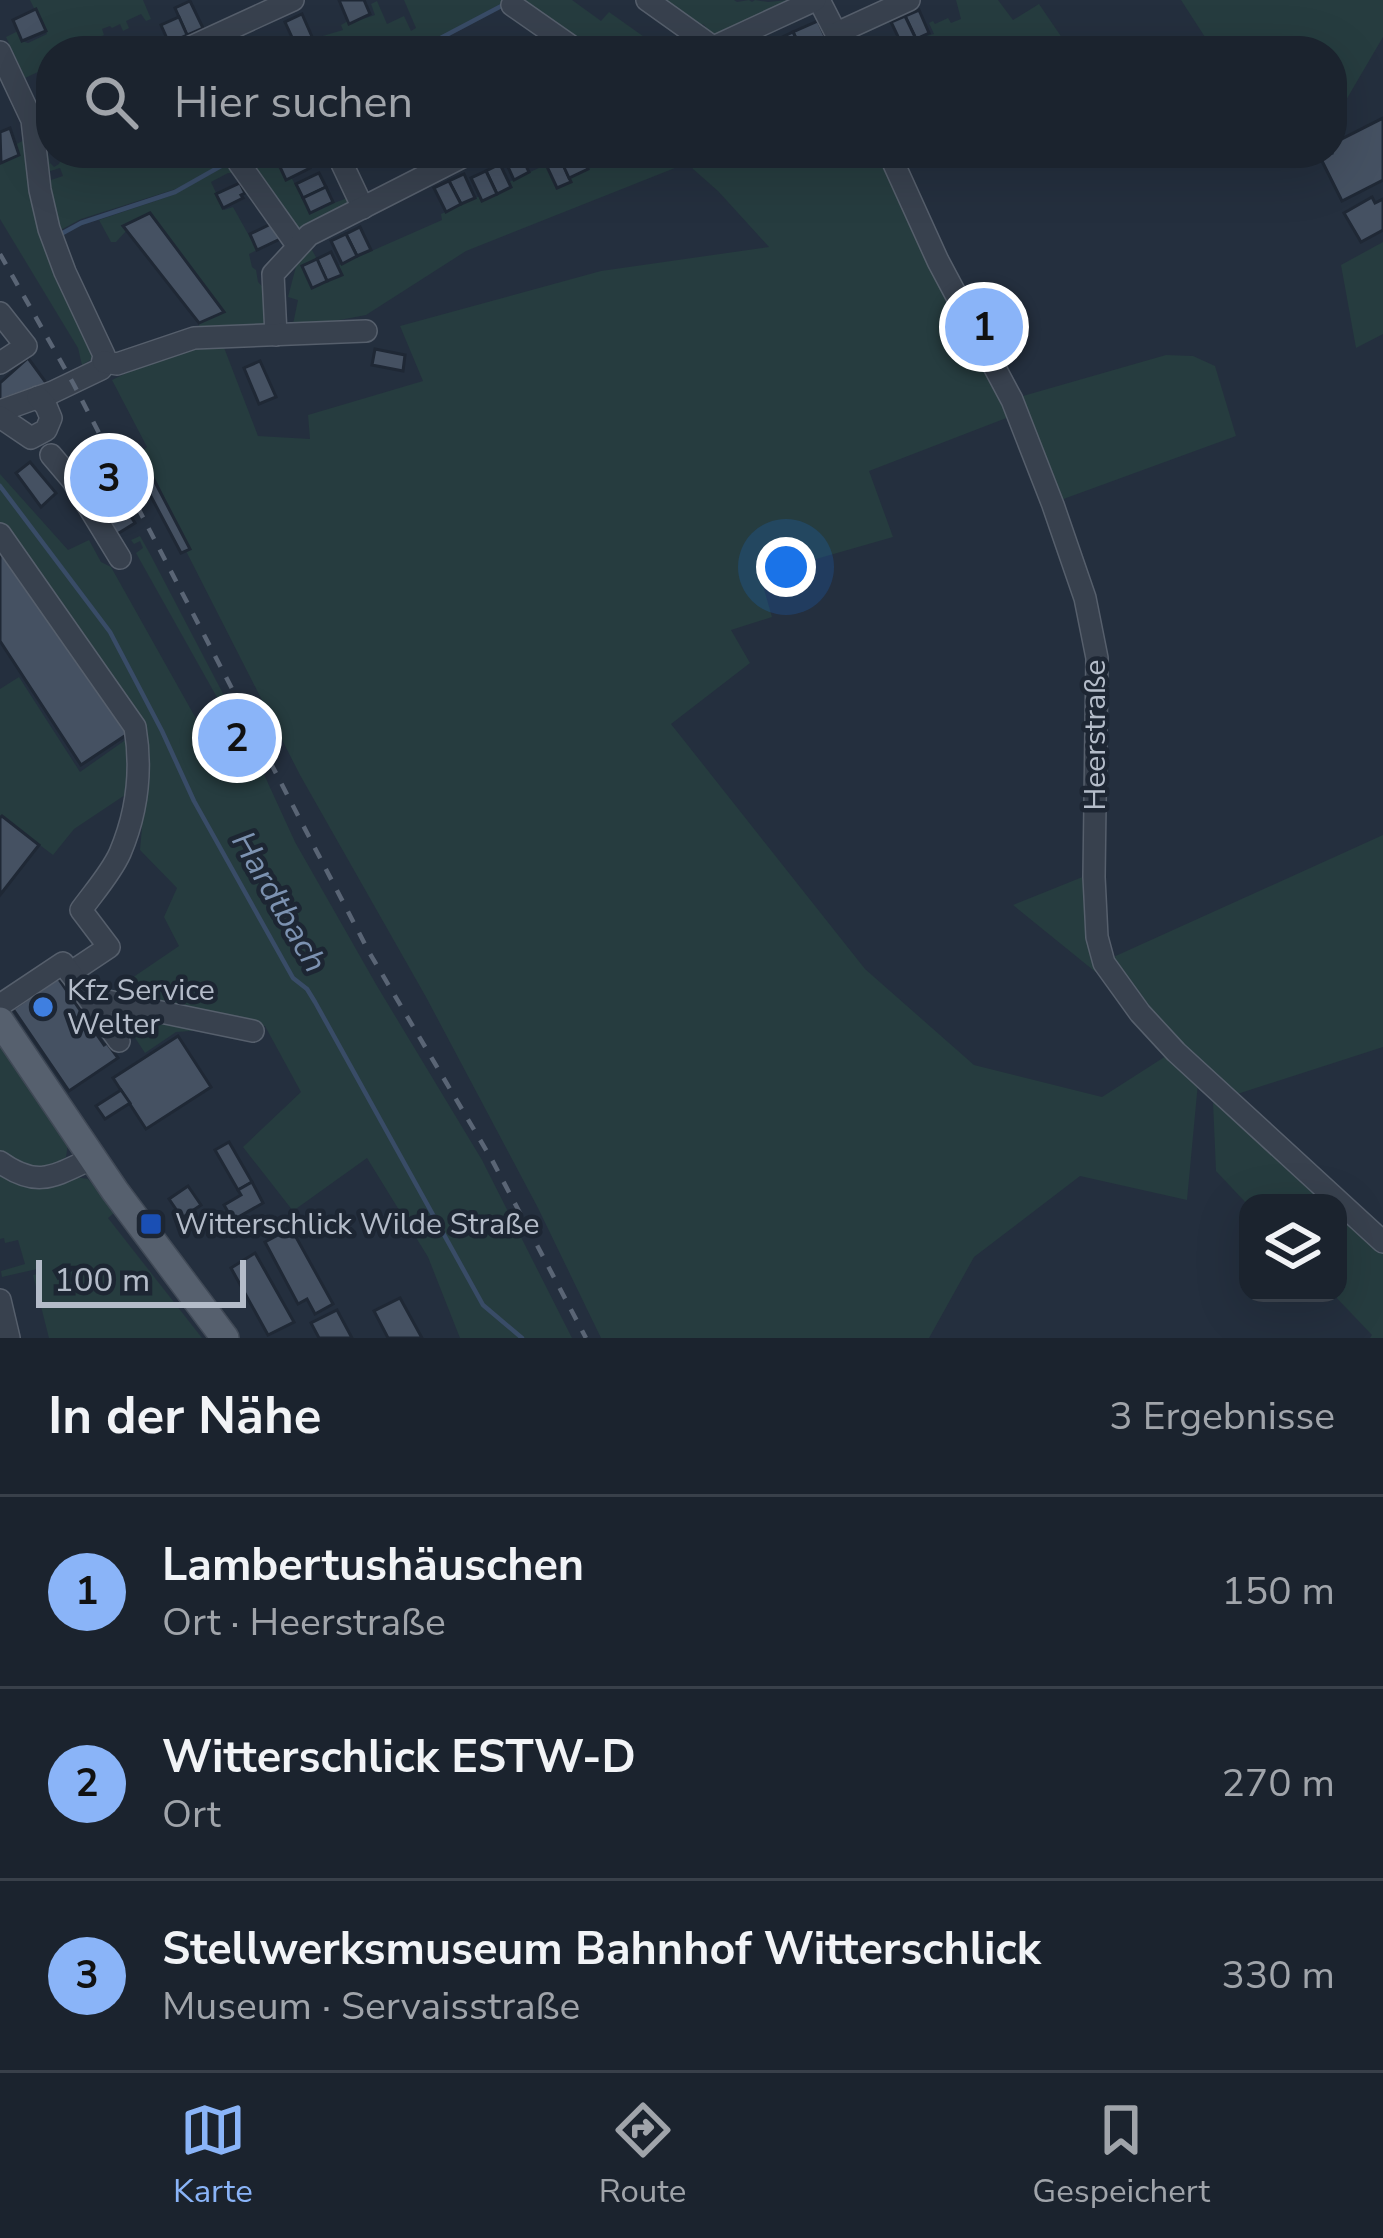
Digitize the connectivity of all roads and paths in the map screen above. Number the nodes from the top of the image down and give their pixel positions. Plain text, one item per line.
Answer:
1 (293, 0) edge
2 (647, 0) edge
3 (817, 0) edge
4 (909, 0) edge
5 (512, 4) dead end
6 (215, 36) edge
7 (557, 36) edge
8 (693, 36) edge
9 (738, 36) edge
10 (838, 36) edge
11 (851, 36) edge
12 (0, 52) edge
13 (36, 107) edge
14 (41, 168) edge
15 (243, 168) edge
16 (344, 168) edge
17 (441, 168) edge
18 (897, 168) edge
19 (363, 208) junction
20 (297, 245) junction
21 (0, 314) edge
22 (366, 331) dead end
23 (276, 334) junction
24 (104, 362) junction
25 (0, 363) edge
26 (38, 397) junction
27 (0, 414) edge
28 (51, 455) dead end
29 (0, 535) edge
30 (120, 558) dead end
31 (70, 973) junction
32 (88, 997) junction
33 (0, 1004) edge
34 (0, 1022) edge
35 (253, 1031) dead end
36 (119, 1041) dead end
37 (93, 1158) junction
38 (0, 1162) edge
39 (1383, 1242) edge
40 (0, 1300) edge
41 (9, 1338) edge
42 (225, 1338) edge

1 - 6 street
2 - 8 street
3 - 9 street
3 - 10 street
4 - 11 street
5 - 7 street
12 - 13 street
14 - 24 street
15 - 20 street
16 - 19 street
17 - 19 street
18 - 39 street, Heerstraße
19 - 20 street
20 - 23 street
21 - 25 street
22 - 23 street
23 - 24 street
24 - 26 street
26 - 27 street
26 - 27 street
28 - 30 street
29 - 31 street
31 - 32 street
31 - 33 street
32 - 35 street
32 - 36 street
34 - 37 main road
37 - 38 street
37 - 42 main road
40 - 41 street

